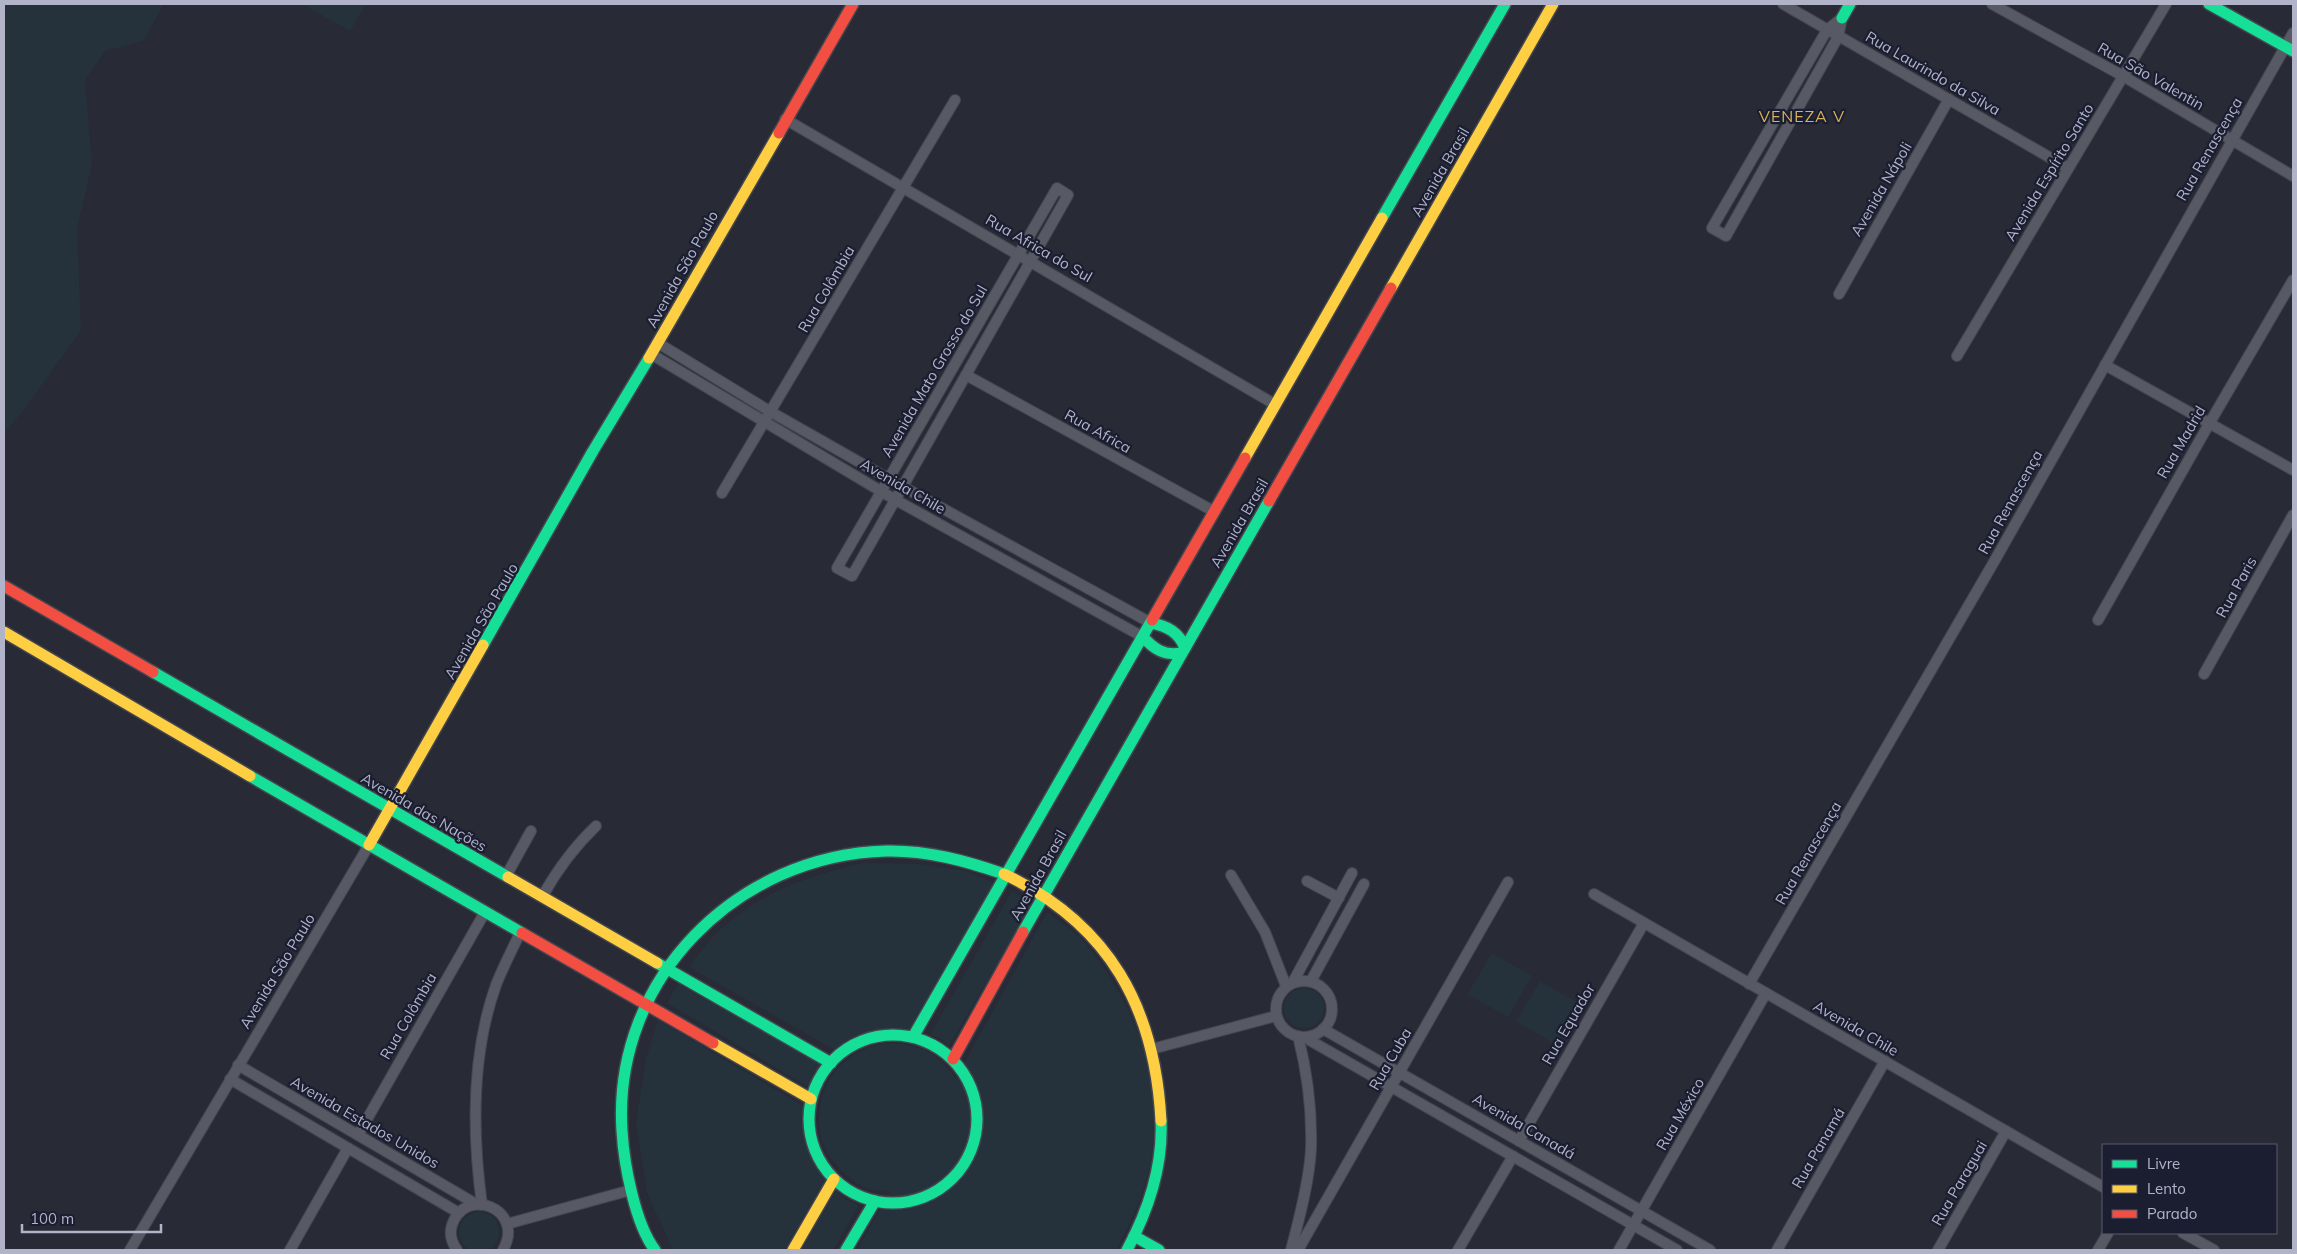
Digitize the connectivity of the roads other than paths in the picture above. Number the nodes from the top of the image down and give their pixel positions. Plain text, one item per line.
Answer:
1 (853, 4) edge
2 (1505, 4) edge
3 (1553, 4) edge
4 (1783, 4) edge
5 (1850, 4) edge
6 (1992, 4) edge
7 (2166, 4) edge
8 (2210, 4) edge
9 (1842, 18) junction
10 (1826, 30) junction
11 (2293, 33) edge
12 (1838, 37) junction
13 (2289, 48) edge
14 (2123, 76) junction
15 (955, 100) dead end
16 (1949, 100) junction
17 (785, 119) junction
18 (2232, 139) junction
19 (2068, 168) junction
20 (2293, 176) edge
21 (903, 186) junction
22 (1018, 254) junction
23 (1031, 260) junction
24 (2293, 280) edge
25 (1839, 294) dead end
26 (658, 342) junction
27 (651, 354) junction
28 (1957, 356) dead end
29 (2105, 365) junction
30 (966, 375) junction
31 (1276, 405) junction
32 (770, 412) junction
33 (764, 423) junction
34 (2208, 424) junction
35 (2293, 470) edge
36 (889, 479) junction
37 (902, 486) junction
38 (882, 492) junction
39 (722, 493) dead end
40 (894, 499) junction
41 (1215, 512) junction
42 (2293, 515) edge
43 (4, 586) edge
44 (2098, 620) dead end
45 (1151, 624) junction
46 (4, 632) edge
47 (1143, 637) junction
48 (1183, 650) junction
49 (2204, 674) dead end
50 (390, 810) junction
51 (596, 826) dead end
52 (531, 830) dead end
53 (369, 845) junction
54 (1352, 873) dead end
55 (1008, 874) junction
56 (1231, 875) dead end
57 (506, 876) junction
58 (1308, 881) dead end
59 (1508, 882) dead end
60 (1364, 884) dead end
61 (1044, 893) junction
62 (1594, 894) dead end
63 (542, 897) junction
64 (1339, 898) junction
65 (484, 912) junction
66 (1644, 923) junction
67 (520, 933) junction
68 (668, 969) junction
69 (1311, 982) junction
70 (1289, 984) junction
71 (1749, 984) junction
72 (1766, 994) junction
73 (646, 1004) junction
74 (1276, 1016) junction
75 (1324, 1029) junction
76 (1301, 1036) junction
77 (913, 1037) junction
78 (1152, 1049) junction
79 (953, 1059) junction
80 (1885, 1062) junction
81 (831, 1063) junction
82 (238, 1065) junction
83 (1399, 1072) junction
84 (230, 1079) junction
85 (1391, 1086) junction
86 (811, 1100) junction
87 (2006, 1131) junction
88 (358, 1135) junction
89 (1519, 1140) junction
90 (348, 1148) junction
91 (1512, 1156) junction
92 (834, 1179) junction
93 (2102, 1186) edge
94 (631, 1190) junction
95 (874, 1201) junction
96 (479, 1204) junction
97 (1641, 1211) junction
98 (459, 1213) junction
99 (508, 1224) junction
100 (1633, 1225) junction
101 (2107, 1234) edge
102 (2185, 1234) edge
103 (1134, 1236) junction
104 (452, 1248) edge
105 (130, 1250) edge
106 (290, 1250) edge
107 (503, 1250) edge
108 (655, 1250) edge
109 (793, 1250) edge
110 (846, 1250) edge
111 (1127, 1250) edge
112 (1159, 1250) edge
113 (1291, 1250) edge
114 (1298, 1250) edge
115 (1458, 1250) edge
116 (1619, 1250) edge
117 (1678, 1250) edge
118 (1710, 1250) edge
119 (1777, 1250) edge
120 (1938, 1250) edge
121 (2098, 1250) edge
122 (2214, 1250) edge

1 - 17 main road, Avenida São Paulo
2 - 31 main road, Avenida Brasil
3 - 48 main road, Avenida Brasil
4 - 10 street, Rua Laurindo da Silva
5 - 9 main road
6 - 14 street, Rua São Valentin
7 - 14 street, Avenida Espírito Santo
8 - 13 main road
9 - 10 street
9 - 12 street
10 - 12 street, Rua Laurindo da Silva
10 - 12 street
11 - 13 street, Rua Renascença
12 - 16 street, Rua Laurindo da Silva
13 - 18 street, Rua Renascença
14 - 18 street, Rua São Valentin
14 - 19 street, Avenida Espírito Santo
15 - 21 street, Rua Colômbia
16 - 19 street, Rua Laurindo da Silva
16 - 25 street, Avenida Nápoli
17 - 21 street, Rua Africa do Sul
17 - 26 main road, Avenida São Paulo
18 - 20 street, Rua São Valentin
18 - 29 street, Rua Renascença
19 - 28 street, Avenida Espírito Santo
21 - 22 street, Rua Africa do Sul
21 - 32 street, Rua Colômbia
22 - 23 street, Rua Africa do Sul
22 - 23 street, Avenida Mato Grosso do Sul
22 - 36 street, Avenida Mato Grosso do Sul
23 - 30 street, Avenida Mato Grosso do Sul
23 - 31 street, Rua Africa do Sul
24 - 34 street, Rua Madrid
26 - 27 main road, Avenida São Paulo
26 - 32 street, Avenida Chile
27 - 33 street, Avenida Chile
27 - 50 main road, Avenida São Paulo
29 - 34 street
29 - 71 street, Rua Renascença
30 - 37 street, Avenida Mato Grosso do Sul
30 - 41 street, Rua Africa
31 - 41 main road, Avenida Brasil
32 - 33 street, Rua Colômbia
32 - 36 street, Avenida Chile
33 - 38 street, Avenida Chile
33 - 39 street, Rua Colômbia
34 - 35 street
34 - 44 street, Rua Madrid
36 - 37 street, Avenida Chile
36 - 38 street, Avenida Mato Grosso do Sul
37 - 40 street, Avenida Mato Grosso do Sul
37 - 45 street, Avenida Chile
38 - 40 street, Avenida Chile
38 - 40 street, Avenida Mato Grosso do Sul
40 - 47 street, Avenida Chile
41 - 45 main road, Avenida Brasil
42 - 49 street, Rua Paris
43 - 50 main road, Avenida das Nações
45 - 47 main road, Avenida Brasil
45 - 48 main road
46 - 53 main road
47 - 48 main road
47 - 55 main road, Avenida Brasil
48 - 61 main road, Avenida Brasil
50 - 53 main road, Avenida São Paulo
50 - 57 main road, Avenida das Nações
51 - 63 street
52 - 57 street
53 - 65 main road
53 - 82 street, Avenida São Paulo
54 - 64 street
55 - 61 main road
55 - 68 main road
55 - 77 main road, Avenida Brasil
56 - 70 street
57 - 63 main road, Avenida das Nações
58 - 64 street
59 - 83 street, Rua Cuba
60 - 69 street
61 - 78 main road
61 - 79 main road, Avenida Brasil
62 - 66 street, Avenida Chile
63 - 68 main road, Avenida das Nações
64 - 70 street
65 - 67 main road
65 - 88 street, Rua Colômbia
66 - 71 street, Avenida Chile
66 - 89 street, Rua Equador
67 - 73 main road
67 - 96 street
68 - 73 main road
68 - 81 main road, Avenida das Nações
69 - 70 street
69 - 75 street
70 - 74 street
71 - 72 street, Avenida Chile
72 - 80 street, Avenida Chile
72 - 97 street, Rua México
73 - 86 main road
73 - 94 main road
74 - 76 street
74 - 78 street
75 - 76 street
75 - 83 street, Avenida Canadá
76 - 85 street, Avenida Canadá
76 - 113 street
77 - 79 main road
77 - 81 main road
78 - 103 main road
79 - 95 main road
80 - 87 street, Avenida Chile
80 - 119 street, Rua Panamá
81 - 86 main road
82 - 84 street, Avenida São Paulo
82 - 88 street, Avenida Estados Unidos
83 - 85 street, Rua Cuba
83 - 89 street, Avenida Canadá
84 - 90 street, Avenida Estados Unidos
84 - 105 street, Avenida São Paulo
85 - 91 street, Avenida Canadá
85 - 114 street, Rua Cuba
86 - 92 main road
87 - 93 street, Avenida Chile
87 - 120 street, Rua Paraguai
88 - 96 street, Avenida Estados Unidos
89 - 97 street, Avenida Canadá
90 - 98 street, Avenida Estados Unidos
90 - 106 street
91 - 100 street, Avenida Canadá
91 - 115 street
92 - 95 main road
92 - 109 main road
94 - 99 street
94 - 108 main road
95 - 110 main road
96 - 98 street
96 - 99 street, Avenida Estados Unidos
97 - 100 street, Rua México
97 - 118 street, Avenida Canadá
98 - 104 street
99 - 107 street
100 - 116 street, Rua México
100 - 117 street, Avenida Canadá
101 - 121 street
102 - 122 street
103 - 111 main road
103 - 112 main road

